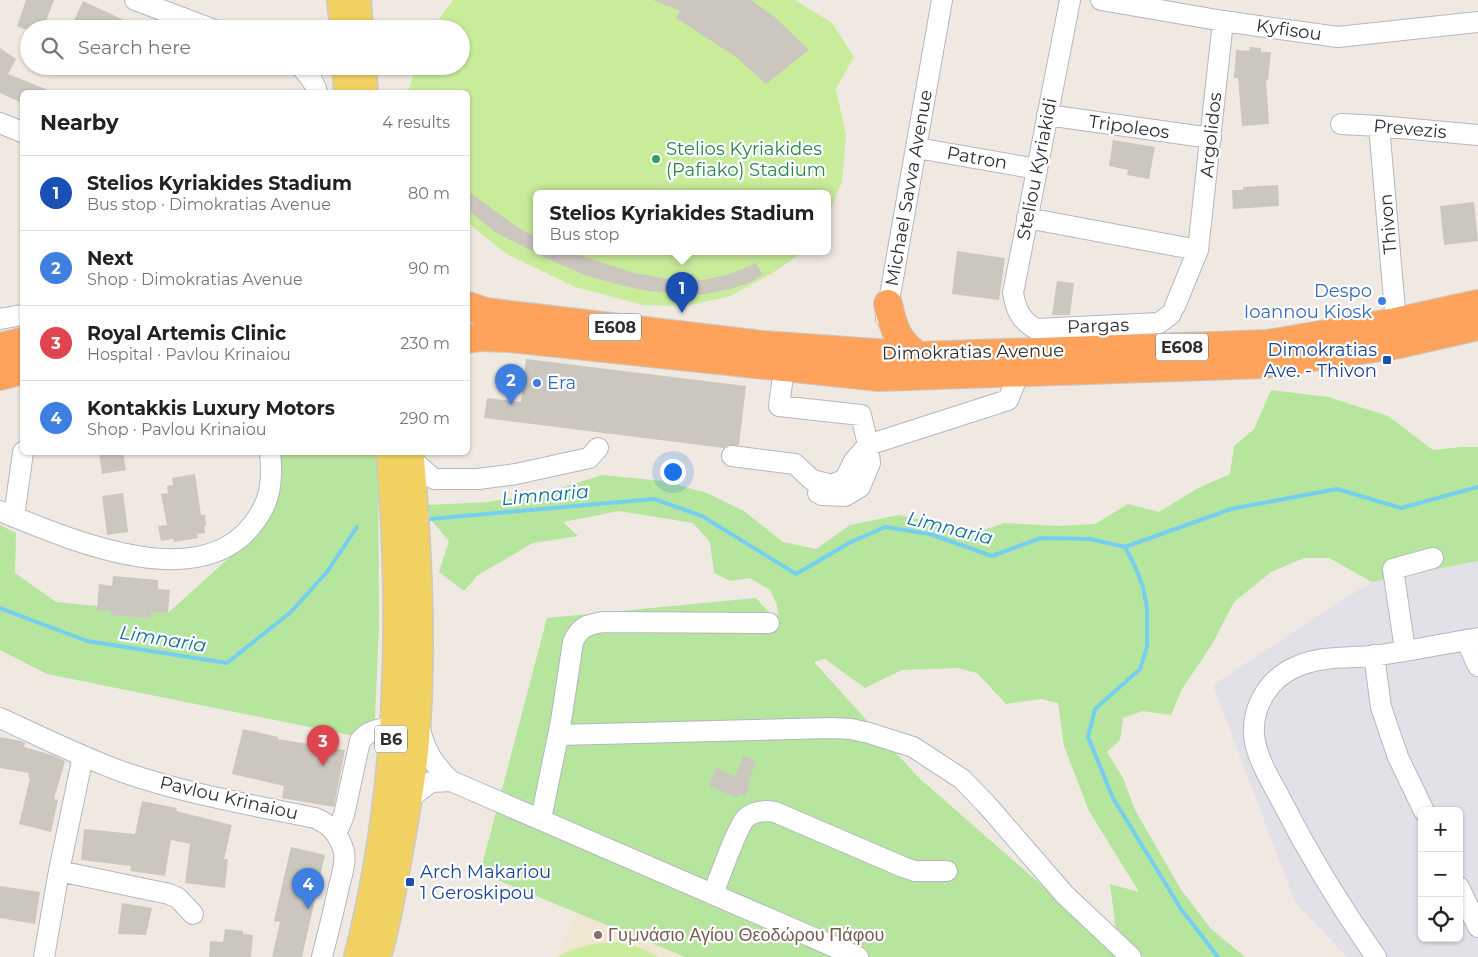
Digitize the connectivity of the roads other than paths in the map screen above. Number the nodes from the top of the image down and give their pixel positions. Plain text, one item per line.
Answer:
1 (135, 0) edge
2 (340, 0) edge
3 (358, 0) edge
4 (942, 0) edge
5 (1070, 0) edge
6 (1102, 0) edge
7 (188, 20) edge
8 (341, 20) edge
9 (359, 20) edge
10 (1223, 21) junction
11 (1478, 22) edge
12 (307, 75) edge
13 (346, 75) edge
14 (364, 75) edge
15 (316, 90) edge
16 (347, 90) edge
17 (365, 90) edge
18 (1047, 115) junction
19 (0, 123) edge
20 (1341, 124) dead end
21 (1379, 126) junction
22 (20, 131) edge
23 (1478, 135) edge
24 (1211, 138) junction
25 (917, 148) junction
26 (1037, 169) junction
27 (1027, 218) junction
28 (1198, 250) junction
29 (888, 304) junction
30 (1478, 304) edge
31 (470, 307) edge
32 (1169, 314) joint
33 (20, 315) edge
34 (0, 319) edge
35 (1396, 322) junction
36 (1478, 326) edge
37 (1036, 329) joint
38 (470, 339) edge
39 (20, 342) edge
40 (0, 347) edge
41 (918, 356) junction
42 (880, 365) junction
43 (784, 368) junction
44 (20, 371) edge
45 (1019, 373) junction
46 (0, 376) edge
47 (868, 445) junction
48 (598, 448) dead end
49 (22, 455) edge
50 (270, 455) edge
51 (404, 455) edge
52 (732, 456) dead end
53 (789, 472) dead end
54 (7, 514) edge
55 (1433, 558) dead end
56 (769, 623) dead end
57 (1472, 639) edge
58 (1404, 650) junction
59 (1374, 656) junction
60 (1478, 666) edge
61 (0, 718) edge
62 (418, 720) junction
63 (392, 728) junction
64 (559, 735) junction
65 (83, 756) junction
66 (451, 781) junction
67 (410, 798) junction
68 (1422, 807) edge
69 (541, 819) junction
70 (336, 834) junction
71 (59, 871) junction
72 (947, 871) dead end
73 (713, 894) junction
74 (1463, 895) edge
75 (193, 914) dead end
76 (1478, 927) edge
77 (44, 957) edge
78 (322, 957) edge
79 (357, 957) edge
80 (378, 957) edge
81 (858, 957) edge
82 (1132, 957) edge
83 (1376, 957) edge

1 - 7 street
2 - 8 main road
3 - 9 main road
4 - 25 street, Michael Savva Avenue
5 - 18 street, Steliou Kyriakidi
6 - 10 street, Kyfisou
10 - 11 street, Kyfisou
10 - 24 street, Argolidos
12 - 15 street
13 - 16 main road
14 - 17 main road
18 - 24 street, Tripoleos
18 - 26 street, Steliou Kyriakidi
19 - 22 street
20 - 21 street, Prevezis
21 - 23 street, Prevezis
21 - 35 street, Thivon
24 - 28 street, Argolidos
25 - 26 street, Patron
25 - 29 street, Michael Savva Avenue
26 - 27 street, Steliou Kyriakidi
27 - 28 street
27 - 37 street, Steliou Kyriakidi
28 - 32 street, Argolidos
29 - 41 highway
29 - 42 street, Michael Savva Avenue
30 - 35 highway, Dimokratias Avenue / E608
31 - 42 highway, Dimokratias Avenue / E608
32 - 37 street, Pargas
33 - 34 street
35 - 41 highway, Dimokratias Avenue / E608
36 - 45 highway, Dimokratias Avenue / E608
38 - 43 highway, Dimokratias Avenue / E608
39 - 40 highway
41 - 42 highway, Dimokratias Avenue / E608
42 - 43 highway, Dimokratias Avenue / E608
42 - 45 highway, Dimokratias Avenue / E608
43 - 47 street
44 - 46 highway
45 - 47 street
47 - 52 street
47 - 53 street
48 - 51 street
49 - 54 street
50 - 54 street
51 - 62 main road, B6
51 - 63 main road, B6
55 - 58 street
56 - 64 street
57 - 58 street
57 - 60 street
58 - 59 street
59 - 68 street
59 - 83 street
61 - 65 street, Pavlou Krinaiou
62 - 66 street
62 - 67 main road, B6
63 - 70 street
63 - 79 main road, B6
64 - 69 street
64 - 82 street
65 - 70 street, Pavlou Krinaiou
65 - 71 street
66 - 67 street
66 - 69 street
67 - 80 main road, B6
69 - 73 street
70 - 78 street
71 - 75 street
71 - 77 street
72 - 73 street
73 - 81 street
74 - 76 street

